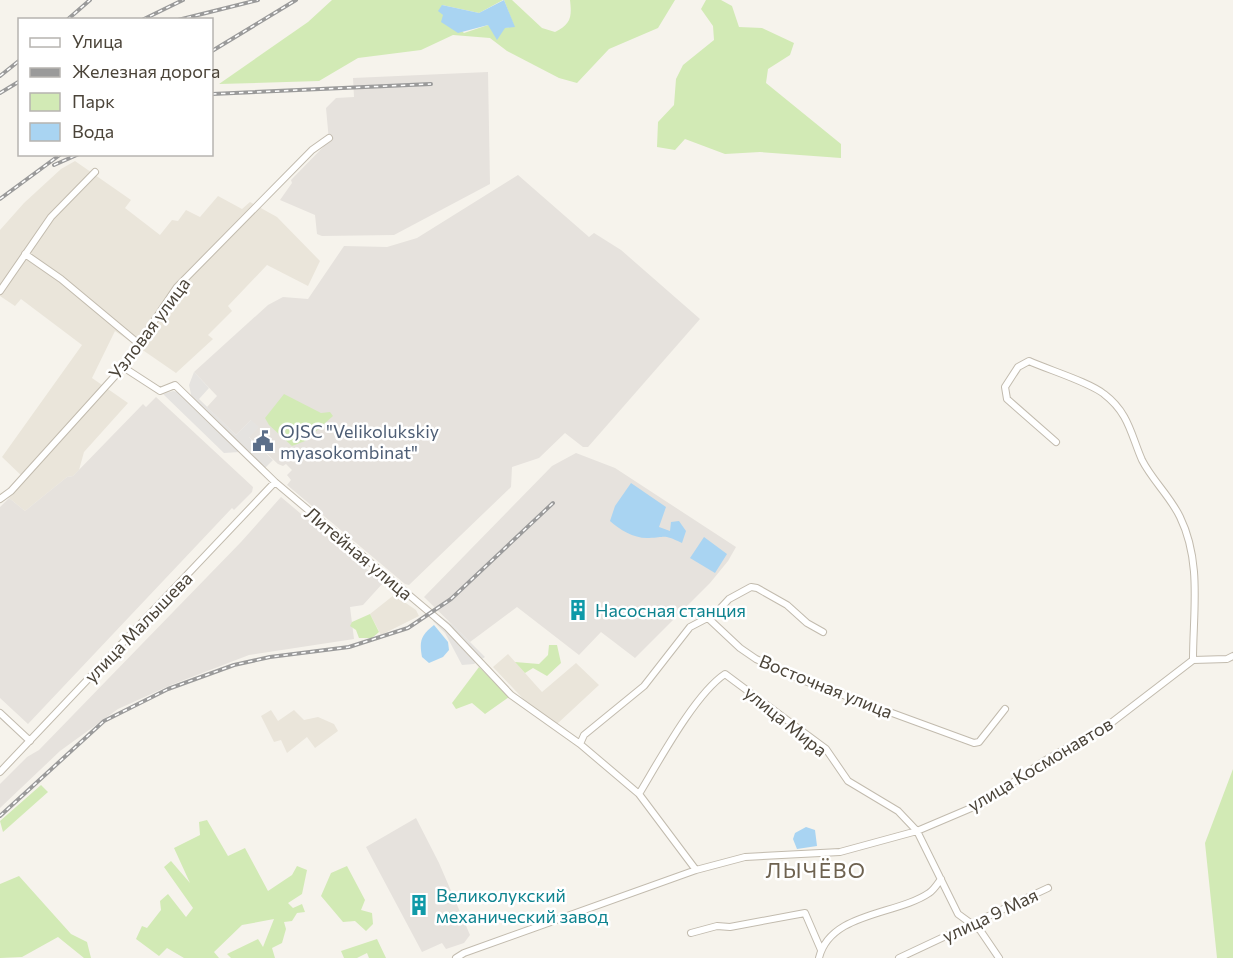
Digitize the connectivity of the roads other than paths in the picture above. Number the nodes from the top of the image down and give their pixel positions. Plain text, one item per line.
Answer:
1 (329, 138) dead end
2 (95, 172) dead end
3 (25, 254) junction
4 (0, 291) edge
5 (139, 344) junction
6 (123, 368) junction
7 (1056, 442) dead end
8 (275, 482) junction
9 (0, 499) edge
10 (708, 618) junction
11 (823, 632) dead end
12 (1233, 656) edge
13 (1193, 660) junction
14 (1005, 709) dead end
15 (0, 713) edge
16 (30, 741) junction
17 (580, 744) junction
18 (0, 772) edge
19 (639, 794) junction
20 (917, 831) junction
21 (696, 870) junction
22 (941, 879) junction
23 (1048, 888) dead end
24 (969, 923) junction
25 (691, 933) dead end
26 (821, 950) junction
27 (456, 958) edge
28 (819, 958) edge
29 (900, 958) edge
30 (999, 958) edge

1 - 5 street, Узловая улица
2 - 3 street
3 - 4 street
3 - 5 street
5 - 6 street, Узловая улица
6 - 8 street, Литейная улица
6 - 9 street, Узловая улица
7 - 13 street
8 - 16 street, улица Малышева
8 - 17 street, Литейная улица
10 - 11 street
10 - 14 street, Восточная улица
10 - 17 street
12 - 13 street
13 - 20 street, улица Космонавтов
15 - 16 street
16 - 18 street, улица Малышева
17 - 19 street, Литейная улица
19 - 20 street, улица Мира
19 - 21 street, Литейная улица
20 - 21 street, улица Космонавтов
20 - 22 street, улица Мира
21 - 27 street, улица Космонавтов
22 - 24 street, улица Мира
22 - 26 street
23 - 24 street, улица 9 Мая
24 - 29 street, улица 9 Мая
24 - 30 street, улица Мира
25 - 26 street
26 - 28 street

